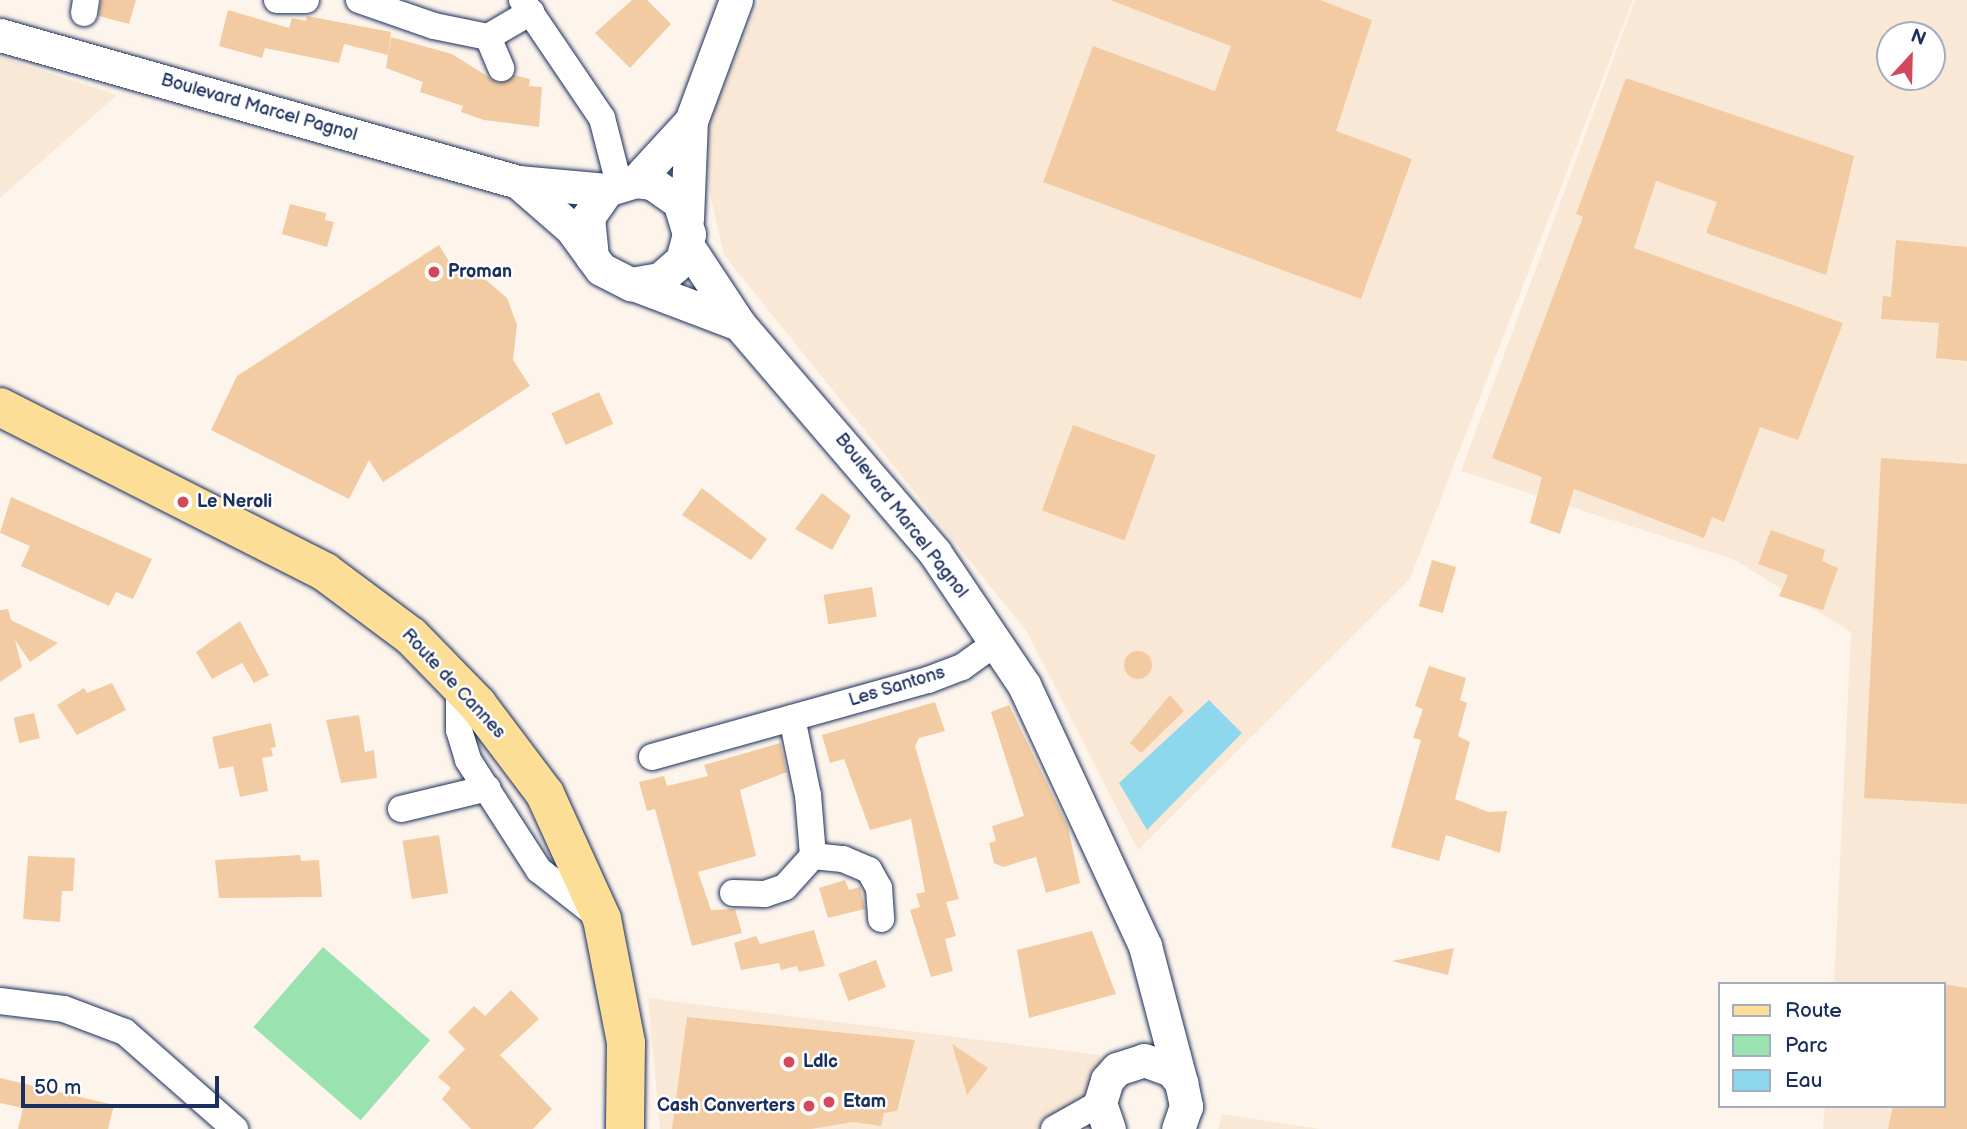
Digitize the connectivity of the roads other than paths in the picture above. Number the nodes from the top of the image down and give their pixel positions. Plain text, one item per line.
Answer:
1 (277, 0) edge
2 (306, 0) edge
3 (359, 0) edge
4 (736, 0) edge
5 (526, 6) edge
6 (0, 35) edge
7 (488, 37) junction
8 (501, 68) dead end
9 (691, 121) junction
10 (518, 182) junction
11 (621, 185) junction
12 (687, 232) junction
13 (592, 257) junction
14 (631, 284) junction
15 (739, 324) junction
16 (0, 407) edge
17 (996, 642) junction
18 (459, 685) junction
19 (792, 718) junction
20 (652, 757) dead end
21 (488, 788) junction
22 (401, 808) dead end
23 (813, 856) junction
24 (733, 893) dead end
25 (602, 919) junction
26 (881, 919) dead end
27 (1157, 992) junction
28 (0, 1001) edge
29 (1129, 1062) junction
30 (1181, 1082) junction
31 (1105, 1116) edge
32 (235, 1129) edge
33 (625, 1129) edge
34 (1054, 1129) edge
35 (1178, 1129) edge

1 - 2 street
3 - 7 street
4 - 9 street
5 - 7 street
5 - 11 street
6 - 10 street, Boulevard Marcel Pagnol
7 - 8 street
9 - 11 street
9 - 12 street
10 - 11 street, Boulevard Marcel Pagnol
10 - 13 street, Boulevard Marcel Pagnol
11 - 12 street
11 - 13 street
12 - 14 street
12 - 15 street, Boulevard Marcel Pagnol
13 - 14 street
14 - 15 street, Boulevard Marcel Pagnol
15 - 17 street, Boulevard Marcel Pagnol
16 - 18 main road, Route de Cannes
17 - 19 street, Les Santons
17 - 27 street, Boulevard Marcel Pagnol
18 - 21 street
18 - 25 main road, Route de Cannes
19 - 20 street, Les Santons
19 - 23 street
21 - 22 street
21 - 25 street
23 - 24 street
23 - 26 street
25 - 33 main road, Route de Cannes
27 - 29 street
27 - 30 street, Boulevard Marcel Pagnol
28 - 32 street
29 - 30 street
29 - 31 street
30 - 35 street, Boulevard Marcel Pagnol
31 - 34 street

